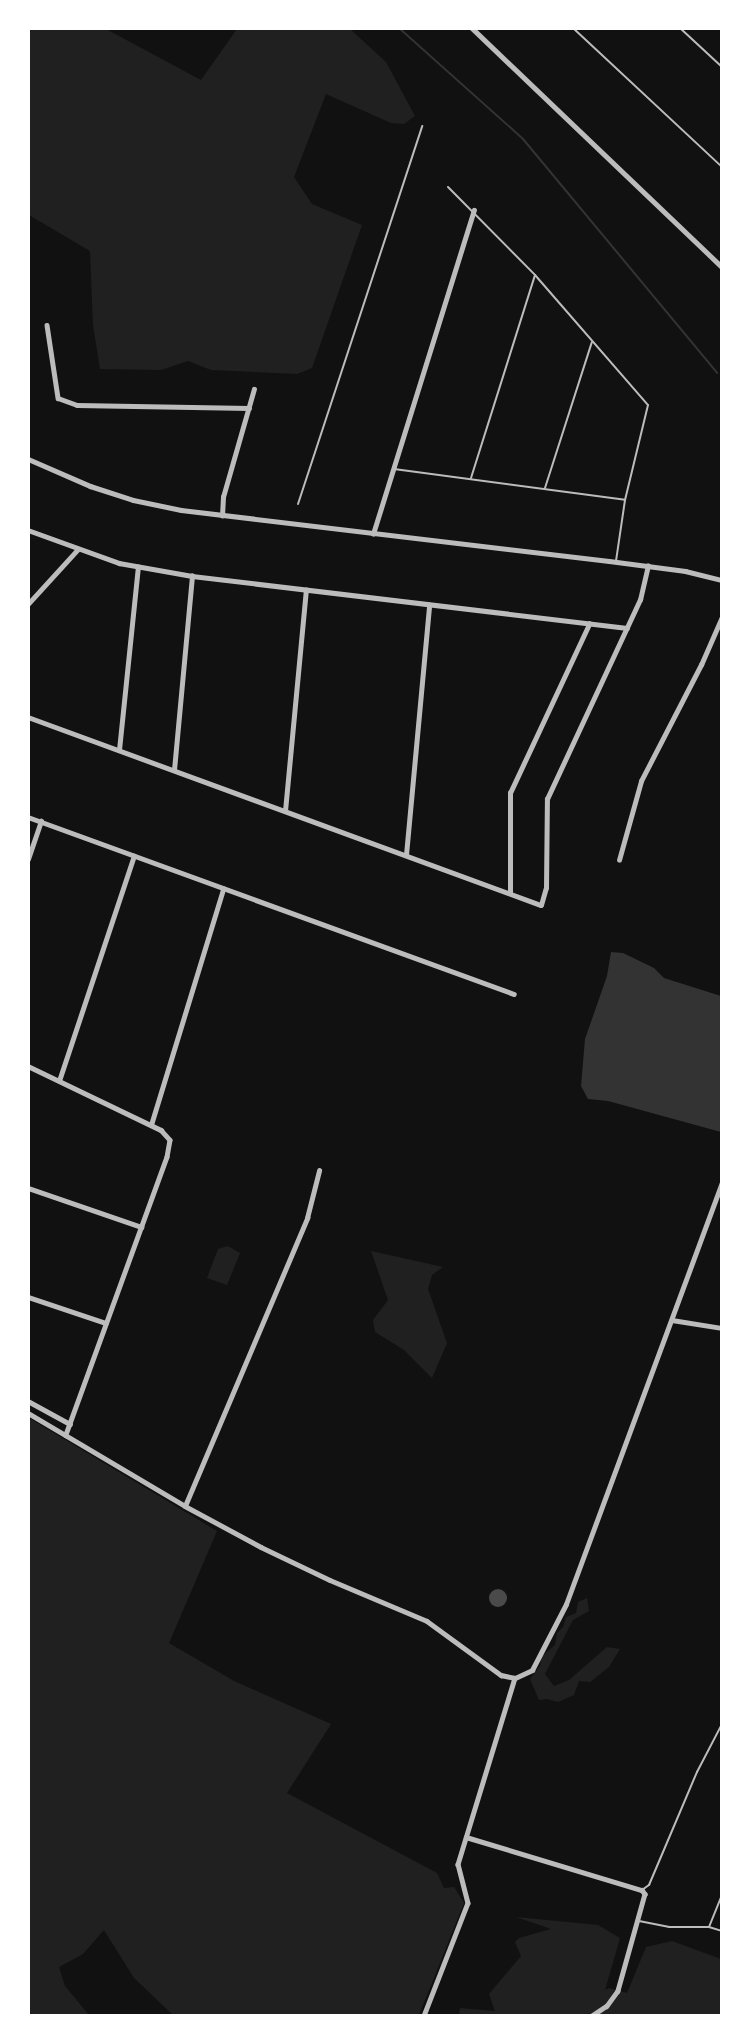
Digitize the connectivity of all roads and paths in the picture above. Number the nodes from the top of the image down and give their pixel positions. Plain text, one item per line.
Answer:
1 (472, 28) edge
2 (573, 28) edge
3 (680, 28) edge
4 (722, 68) edge
5 (422, 126) dead end
6 (722, 167) edge
7 (448, 187) dead end
8 (474, 210) junction
9 (722, 267) edge
10 (536, 275) junction
11 (47, 325) dead end
12 (592, 342) junction
13 (254, 389) dead end
14 (249, 408) junction
15 (28, 459) edge
16 (394, 469) junction
17 (471, 478) junction
18 (545, 488) junction
19 (625, 500) junction
20 (298, 504) dead end
21 (222, 516) junction
22 (28, 530) edge
23 (373, 534) junction
24 (78, 549) junction
25 (616, 562) junction
26 (648, 566) junction
27 (138, 567) junction
28 (192, 576) junction
29 (722, 580) edge
30 (306, 590) junction
31 (28, 604) edge
32 (429, 605) junction
33 (722, 617) edge
34 (589, 624) junction
35 (627, 628) junction
36 (28, 717) edge
37 (119, 750) junction
38 (174, 770) junction
39 (285, 811) junction
40 (28, 817) edge
41 (41, 821) junction
42 (406, 855) junction
43 (134, 856) junction
44 (28, 859) edge
45 (619, 860) dead end
46 (223, 889) junction
47 (510, 893) junction
48 (514, 994) dead end
49 (28, 1066) edge
50 (58, 1081) junction
51 (151, 1125) junction
52 (319, 1171) dead end
53 (722, 1182) edge
54 (28, 1188) edge
55 (142, 1227) junction
56 (28, 1297) edge
57 (672, 1320) junction
58 (106, 1323) junction
59 (722, 1328) edge
60 (28, 1401) edge
61 (28, 1413) edge
62 (70, 1424) junction
63 (66, 1435) junction
64 (185, 1506) junction
65 (515, 1678) junction
66 (722, 1724) edge
67 (466, 1837) junction
68 (642, 1890) junction
69 (722, 1894) edge
70 (638, 1921) junction
71 (709, 1927) junction
72 (722, 1931) edge
73 (424, 2016) edge
74 (592, 2016) edge

1 - 9 street
2 - 6 lane
3 - 4 lane
5 - 20 lane
7 - 8 lane
8 - 10 lane
8 - 16 street
10 - 12 lane
10 - 17 lane
11 - 14 street
12 - 18 lane
12 - 19 lane
13 - 14 street
14 - 21 street
15 - 21 street
16 - 17 lane
16 - 23 street
17 - 18 lane
18 - 19 lane
19 - 25 lane
21 - 23 street
22 - 24 street
23 - 25 street
24 - 27 street
24 - 31 street
25 - 26 street
26 - 29 street
26 - 35 street
27 - 28 street
27 - 37 street
28 - 30 street
28 - 38 street
30 - 32 street
30 - 39 street
32 - 34 street
32 - 42 street
33 - 45 street
34 - 35 street
34 - 47 street
35 - 47 street
36 - 37 street
37 - 38 street
38 - 39 street
39 - 42 street
40 - 41 street
41 - 43 street
41 - 44 street
42 - 47 street
43 - 46 street
43 - 50 street
46 - 48 street
46 - 51 street
49 - 50 street
50 - 51 street
51 - 55 street
52 - 64 street
53 - 57 street
54 - 55 street
55 - 58 street
56 - 58 street
57 - 59 street
57 - 65 street
58 - 62 street
60 - 62 street
61 - 63 street
62 - 63 street
63 - 64 street
64 - 65 street
65 - 67 street
66 - 68 lane
67 - 68 street
67 - 73 street
68 - 70 street
69 - 71 lane
70 - 71 lane
70 - 74 street
71 - 72 lane

